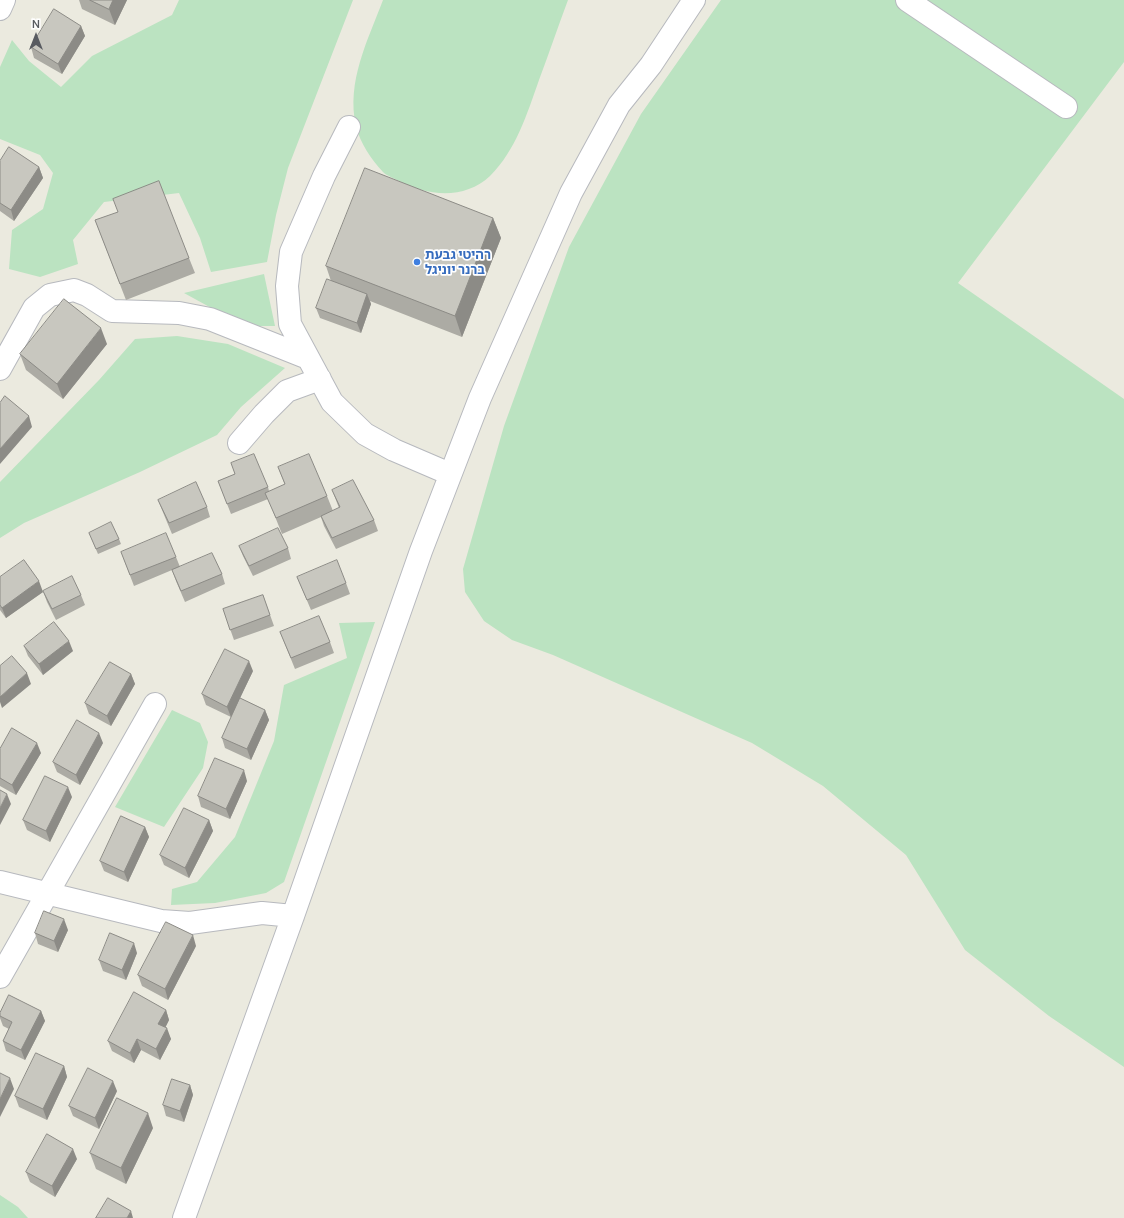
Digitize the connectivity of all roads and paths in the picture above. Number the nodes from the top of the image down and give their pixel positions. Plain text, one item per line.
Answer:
1 (4, 0) edge
2 (694, 0) edge
3 (907, 0) edge
4 (0, 9) edge
5 (1066, 108) dead end
6 (349, 127) dead end
7 (308, 358) junction
8 (0, 369) edge
9 (320, 379) junction
10 (239, 443) dead end
11 (450, 474) junction
12 (155, 704) dead end
13 (0, 882) edge
14 (48, 892) junction
15 (293, 916) junction
16 (0, 977) edge
17 (184, 1218) edge

1 - 4 street
2 - 11 street
3 - 5 street
6 - 7 street
7 - 8 street
7 - 9 street
9 - 10 street
9 - 11 street
11 - 15 street
12 - 14 street
13 - 14 street
14 - 15 street
14 - 16 street
15 - 17 street

